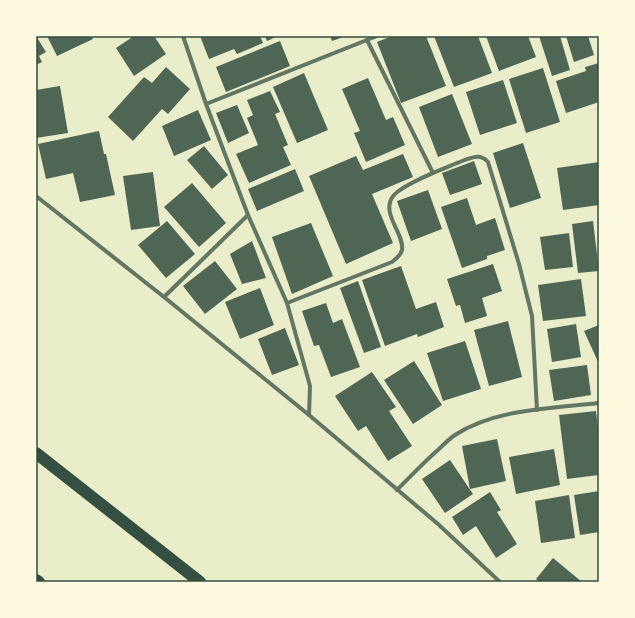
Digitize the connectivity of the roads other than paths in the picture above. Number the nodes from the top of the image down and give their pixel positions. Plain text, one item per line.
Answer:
1 (183, 36) edge
2 (377, 36) edge
3 (367, 40) junction
4 (206, 104) junction
5 (433, 173) junction
6 (36, 196) edge
7 (248, 215) junction
8 (164, 297) junction
9 (287, 303) junction
10 (599, 403) edge
11 (538, 410) junction
12 (309, 415) junction
13 (36, 453) edge
14 (397, 490) junction
15 (36, 580) edge
16 (39, 582) edge
17 (200, 582) edge
18 (500, 582) edge

1 - 4 street
2 - 3 street
3 - 4 street
3 - 5 street
4 - 7 street
5 - 9 street
5 - 11 street
6 - 8 street
7 - 8 street
7 - 9 street
8 - 12 street
9 - 12 street
10 - 11 street
11 - 14 street
12 - 14 street
13 - 17 highway
14 - 18 street
15 - 16 highway

